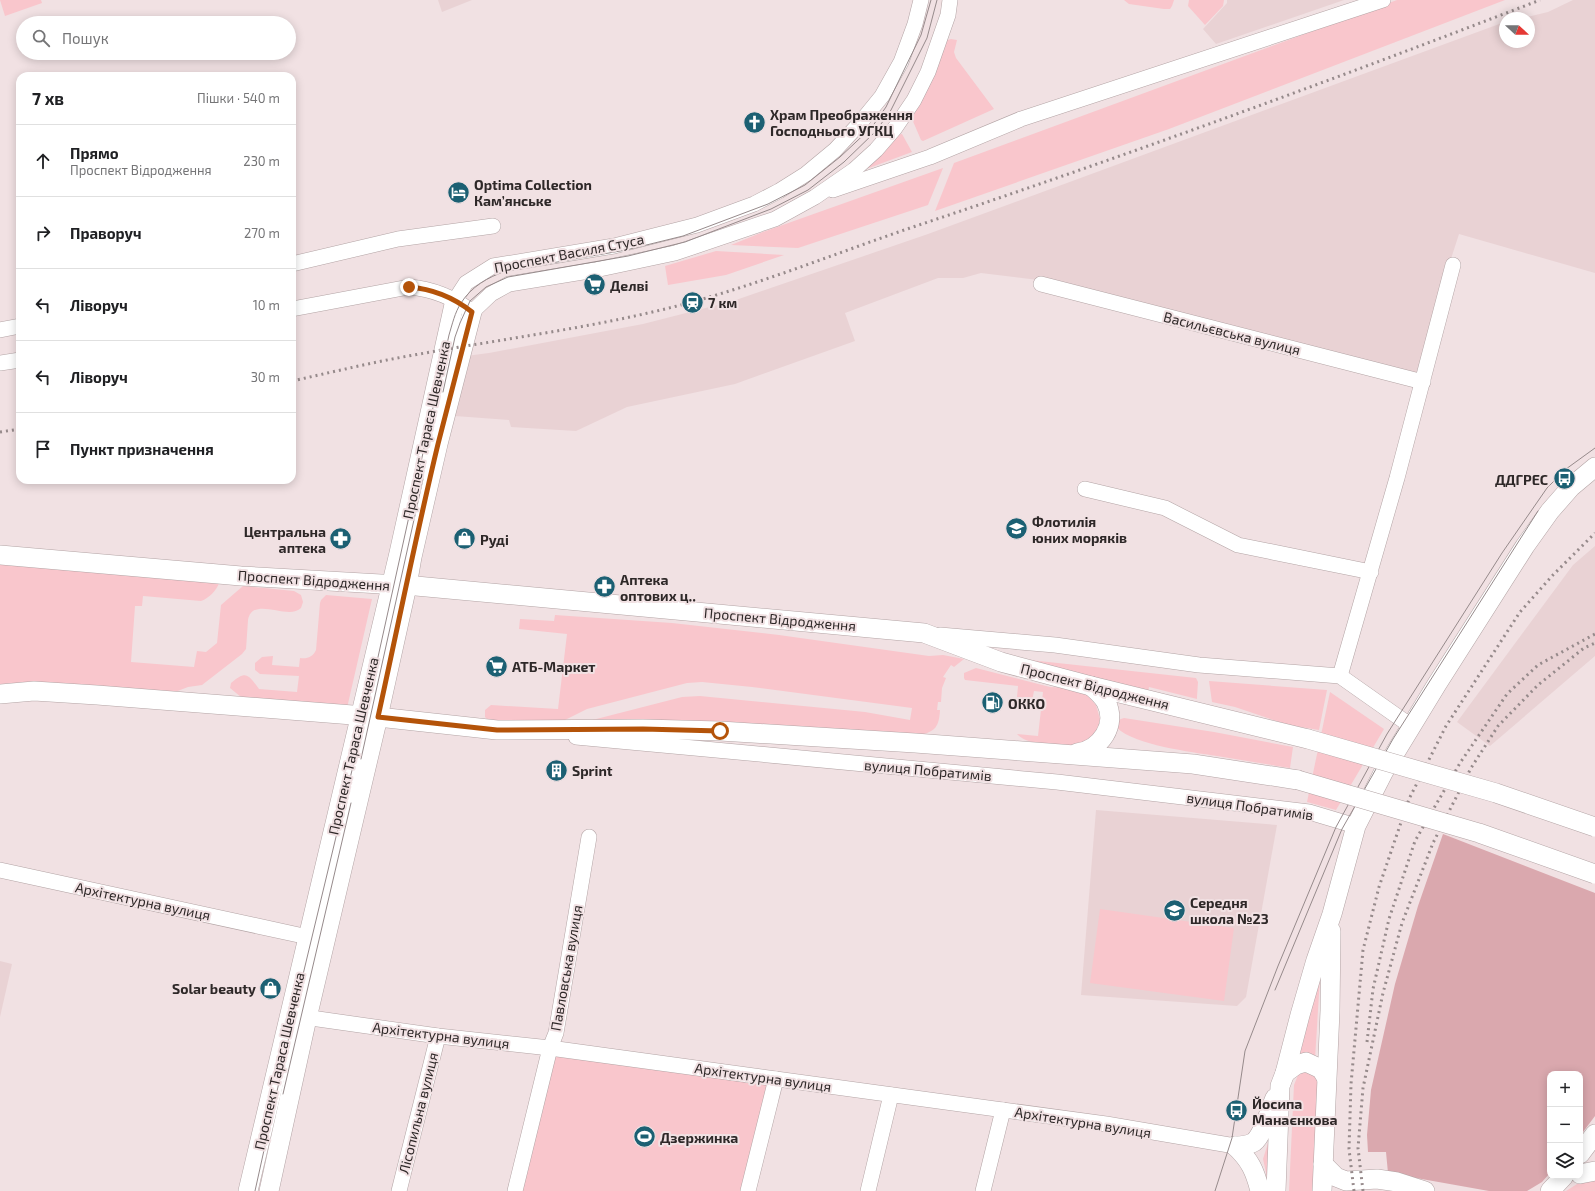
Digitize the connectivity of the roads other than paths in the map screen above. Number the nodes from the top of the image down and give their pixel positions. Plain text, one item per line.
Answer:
1 (921, 0) edge
2 (950, 0) edge
3 (1383, 0) edge
4 (815, 197) junction
5 (493, 226) dead end
6 (296, 263) edge
7 (1454, 265) dead end
8 (1041, 284) dead end
9 (455, 300) junction
10 (296, 308) edge
11 (472, 312) junction
12 (16, 327) edge
13 (0, 330) edge
14 (16, 361) edge
15 (0, 363) edge
16 (1423, 382) junction
17 (1595, 467) edge
18 (1085, 489) dead end
19 (0, 555) edge
20 (1371, 572) junction
21 (399, 585) junction
22 (924, 633) junction
23 (1340, 676) junction
24 (1091, 686) junction
25 (0, 694) edge
26 (360, 716) junction
27 (378, 717) junction
28 (1411, 726) junction
29 (497, 730) junction
30 (1073, 754) junction
31 (1356, 826) junction
32 (1595, 827) edge
33 (589, 837) dead end
34 (0, 870) edge
35 (1595, 874) edge
36 (1332, 914) junction
37 (308, 937) junction
38 (298, 1017) junction
39 (438, 1036) junction
40 (550, 1048) junction
41 (1326, 1077) junction
42 (776, 1079) junction
43 (1283, 1079) junction
44 (891, 1095) junction
45 (1004, 1110) junction
46 (1595, 1134) edge
47 (1235, 1146) junction
48 (1583, 1150) edge
49 (1323, 1164) junction
50 (1595, 1170) edge
51 (1583, 1174) edge
52 (248, 1191) edge
53 (269, 1191) edge
54 (399, 1191) edge
55 (515, 1191) edge
56 (748, 1191) edge
57 (868, 1191) edge
58 (983, 1191) edge
59 (1260, 1191) edge
60 (1276, 1191) edge
61 (1322, 1191) edge
62 (1425, 1191) edge

1 - 9 street, Проспект Василя Стуса
2 - 4 street, Проспект Василя Стуса
3 - 4 street
4 - 11 street, Проспект Василя Стуса
5 - 6 street
7 - 16 street
8 - 16 street, Васильєвська вулиця
9 - 10 street
9 - 11 street
9 - 21 main road, Проспект Тараса Шевченка
11 - 21 main road, Проспект Тараса Шевченка
12 - 13 street
14 - 15 street
16 - 20 street
17 - 28 main road
18 - 20 street
19 - 21 main road, Проспект Відродження
20 - 23 street
21 - 22 main road, Проспект Відродження
21 - 26 main road, Проспект Тараса Шевченка
21 - 27 main road, Проспект Тараса Шевченка
22 - 23 street
22 - 24 main road, Проспект Відродження
23 - 28 street
24 - 30 main road
24 - 32 main road, Проспект Відродження, bridge
25 - 26 main road
26 - 27 main road
26 - 37 main road, Проспект Тараса Шевченка
27 - 29 main road
27 - 38 main road, Проспект Тараса Шевченка
28 - 31 main road
29 - 30 main road
29 - 31 street, вулиця Побратимів
30 - 35 main road, bridge
31 - 36 main road
33 - 40 street, Павловська вулиця
34 - 37 street, Архітектурна вулиця
36 - 41 main road
36 - 43 main road
37 - 38 main road, Проспект Тараса Шевченка
38 - 39 street, Архітектурна вулиця
38 - 52 main road, Проспект Тараса Шевченка
38 - 53 main road, Проспект Тараса Шевченка
39 - 40 street, Архітектурна вулиця
39 - 54 street, Лісопильна вулиця
40 - 42 street, Архітектурна вулиця
40 - 55 street, Павловська вулиця
41 - 43 main road
41 - 49 main road
42 - 44 street, Архітектурна вулиця
42 - 56 street
43 - 47 main road
43 - 60 main road
44 - 45 street, Архітектурна вулиця
44 - 57 street
45 - 47 street, Архітектурна вулиця
45 - 58 street
46 - 48 main road
47 - 59 main road
49 - 61 main road
49 - 62 main road
50 - 51 main road

